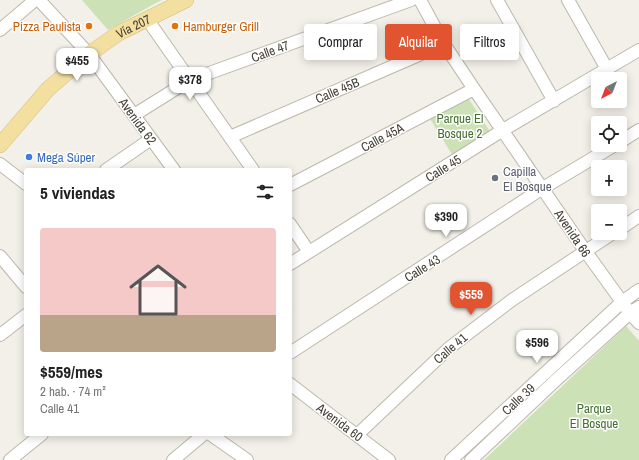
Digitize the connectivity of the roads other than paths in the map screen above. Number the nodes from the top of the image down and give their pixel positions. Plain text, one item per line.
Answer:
1 (34, 0) edge
2 (40, 0) edge
3 (186, 0) edge
4 (411, 0) edge
5 (420, 0) edge
6 (497, 0) edge
7 (568, 0) edge
8 (147, 19) junction
9 (433, 24) edge
10 (0, 30) edge
11 (639, 50) edge
12 (90, 54) junction
13 (452, 56) edge
14 (407, 60) edge
15 (607, 69) junction
16 (190, 80) junction
17 (474, 89) junction
18 (554, 101) junction
19 (134, 115) junction
20 (503, 130) junction
21 (639, 130) edge
22 (230, 137) junction
23 (627, 138) edge
24 (151, 139) junction
25 (0, 145) edge
26 (603, 152) edge
27 (0, 164) edge
28 (109, 168) edge
29 (173, 168) edge
30 (252, 168) edge
31 (24, 182) edge
32 (292, 184) edge
33 (543, 188) junction
34 (639, 216) edge
35 (627, 224) edge
36 (292, 227) edge
37 (603, 240) edge
38 (309, 252) junction
39 (586, 252) junction
40 (0, 256) edge
41 (292, 263) edge
42 (24, 284) edge
43 (639, 290) edge
44 (622, 302) junction
45 (635, 310) edge
46 (24, 316) edge
47 (639, 323) edge
48 (0, 335) edge
49 (292, 352) edge
50 (292, 386) edge
51 (357, 435) junction
52 (40, 436) edge
53 (202, 436) edge
54 (213, 436) edge
55 (10, 460) edge
56 (173, 460) edge
57 (247, 460) edge
58 (389, 460) edge
59 (451, 460) edge
60 (471, 460) edge

1 - 10 street
2 - 12 street, Avenida 62
3 - 8 main road, Vía 207
4 - 16 street, Calle 47
5 - 9 street, Avenida 66
6 - 18 street
7 - 15 street
8 - 12 main road, Vía 207
8 - 16 street
11 - 15 street, Calle 45
12 - 19 street, Avenida 62
12 - 25 main road, Vía 207
13 - 17 street, Avenida 66
14 - 22 street, Calle 45B
15 - 18 street, Calle 45
16 - 19 street, Calle 47
16 - 22 street
17 - 20 street, Avenida 66
17 - 32 street, Calle 45A
18 - 20 street, Calle 45
19 - 24 street, Avenida 62
20 - 33 street, Avenida 66
20 - 38 street, Calle 45
21 - 23 street
22 - 30 street
24 - 28 street
24 - 29 street, Avenida 62
26 - 33 street, Calle 43
27 - 31 street
33 - 39 street, Avenida 66
33 - 49 street, Calle 43
34 - 35 street
36 - 38 street
37 - 39 street, Calle 41
38 - 41 street, Calle 45
39 - 44 street, Avenida 66
39 - 51 street, Calle 41
40 - 42 street
43 - 44 street, Calle 39
44 - 45 street, Avenida 66
44 - 59 street, Calle 39
45 - 47 street, Avenida 66
45 - 60 street, Calle 39
46 - 48 street
50 - 51 street, Avenida 60
51 - 58 street, Avenida 60
52 - 55 street
53 - 56 street
54 - 57 street

